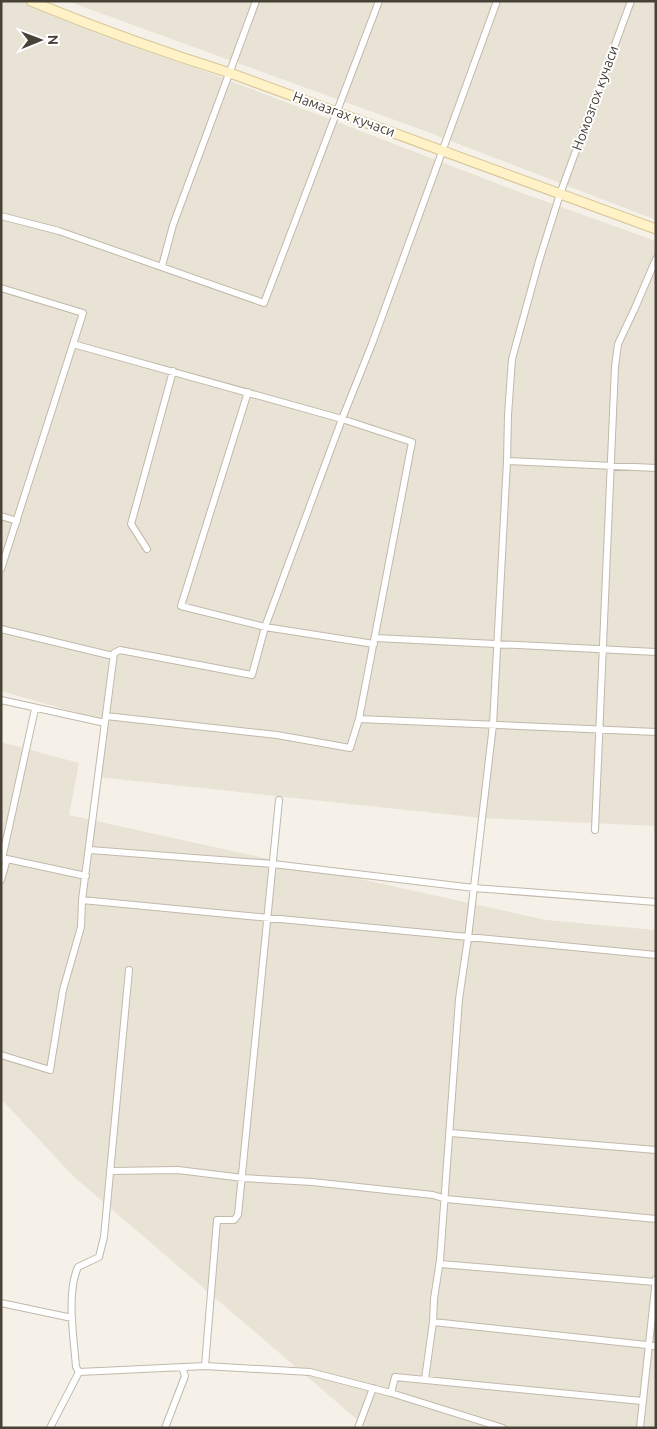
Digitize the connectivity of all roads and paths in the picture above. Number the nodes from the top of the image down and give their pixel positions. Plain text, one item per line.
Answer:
1 (31, 1) edge
2 (256, 1) edge
3 (379, 1) edge
4 (497, 1) edge
5 (631, 1) edge
6 (230, 73) junction
7 (337, 112) junction
8 (441, 150) junction
9 (560, 194) junction
10 (1, 216) edge
11 (656, 229) edge
12 (656, 259) edge
13 (162, 266) junction
14 (1, 288) edge
15 (73, 344) junction
16 (173, 372) junction
17 (248, 392) junction
18 (342, 419) junction
19 (507, 461) junction
20 (610, 465) junction
21 (656, 468) edge
22 (1, 516) edge
23 (17, 521) junction
24 (147, 549) dead end
25 (1, 569) edge
26 (265, 627) junction
27 (1, 629) edge
28 (375, 641) junction
29 (496, 645) junction
30 (602, 649) junction
31 (656, 652) edge
32 (113, 656) junction
33 (1, 700) edge
34 (35, 709) junction
35 (106, 716) junction
36 (359, 719) junction
37 (105, 723) junction
38 (492, 725) junction
39 (600, 730) junction
40 (656, 732) edge
41 (279, 800) dead end
42 (596, 830) dead end
43 (90, 850) junction
44 (3, 859) edge
45 (272, 864) junction
46 (86, 876) junction
47 (1, 880) edge
48 (474, 888) junction
49 (82, 900) junction
50 (656, 902) edge
51 (267, 916) junction
52 (468, 938) junction
53 (656, 955) edge
54 (129, 970) dead end
55 (1, 1055) edge
56 (451, 1133) junction
57 (656, 1150) edge
58 (110, 1170) junction
59 (243, 1178) junction
60 (446, 1199) junction
61 (656, 1219) edge
62 (440, 1264) junction
63 (656, 1278) edge
64 (655, 1282) edge
65 (1, 1303) edge
66 (72, 1318) junction
67 (433, 1322) junction
68 (652, 1345) edge
69 (205, 1366) junction
70 (182, 1367) junction
71 (79, 1372) junction
72 (424, 1379) junction
73 (373, 1388) junction
74 (391, 1393) junction
75 (642, 1401) junction
76 (50, 1428) edge
77 (165, 1428) edge
78 (358, 1428) edge
79 (502, 1428) edge
80 (640, 1428) edge

1 - 6 street, Намазгах кучаси
2 - 6 street
3 - 7 street
4 - 8 street
5 - 9 street, Номозгох кучаси
6 - 7 street, Намазгах кучаси
6 - 13 street
7 - 8 street, Намазгах кучаси
7 - 13 street
8 - 9 street, Намазгах кучаси
8 - 18 street
9 - 11 street, Намазгах кучаси
9 - 19 street, Номозгох кучаси
10 - 13 street
12 - 20 street
14 - 15 street
15 - 16 street
15 - 23 street
16 - 17 street
16 - 24 street
17 - 18 street
17 - 26 street
18 - 26 street
18 - 28 street
19 - 20 street
19 - 29 street, Номозгох кучаси
20 - 21 street
20 - 30 street
22 - 23 street
23 - 25 street
26 - 28 street
26 - 32 street
27 - 32 street
28 - 29 street
28 - 36 street
29 - 30 street
29 - 38 street, Номозгох кучаси
30 - 31 street
30 - 39 street
32 - 35 street
33 - 34 street
34 - 37 street
34 - 44 street
35 - 36 street
35 - 37 street
36 - 38 street
37 - 43 street
38 - 39 street
38 - 48 street, Номозгох кучаси
39 - 40 street
39 - 42 street
41 - 45 street
43 - 45 street
43 - 46 street
44 - 46 street
44 - 47 street
45 - 48 street
45 - 51 street
46 - 49 street
48 - 50 street
48 - 52 street, Номозгох кучаси
49 - 51 street
49 - 55 street
51 - 52 street
51 - 59 street
52 - 53 street
52 - 56 street, Номозгох кучаси
54 - 58 street
56 - 57 street
56 - 60 street, Номозгох кучаси
58 - 59 street
58 - 66 street
59 - 60 street
59 - 69 street
60 - 61 street
60 - 62 street, Номозгох кучаси
62 - 64 street
62 - 67 street, Номозгох кучаси
63 - 64 street
64 - 68 street
65 - 66 street
66 - 71 street
67 - 68 street
67 - 72 street, Номозгох кучаси
68 - 75 street
69 - 70 street
69 - 73 street
70 - 71 street
70 - 77 street
71 - 76 street
72 - 74 street
72 - 75 street
73 - 74 street
73 - 78 street
74 - 79 street
75 - 80 street

